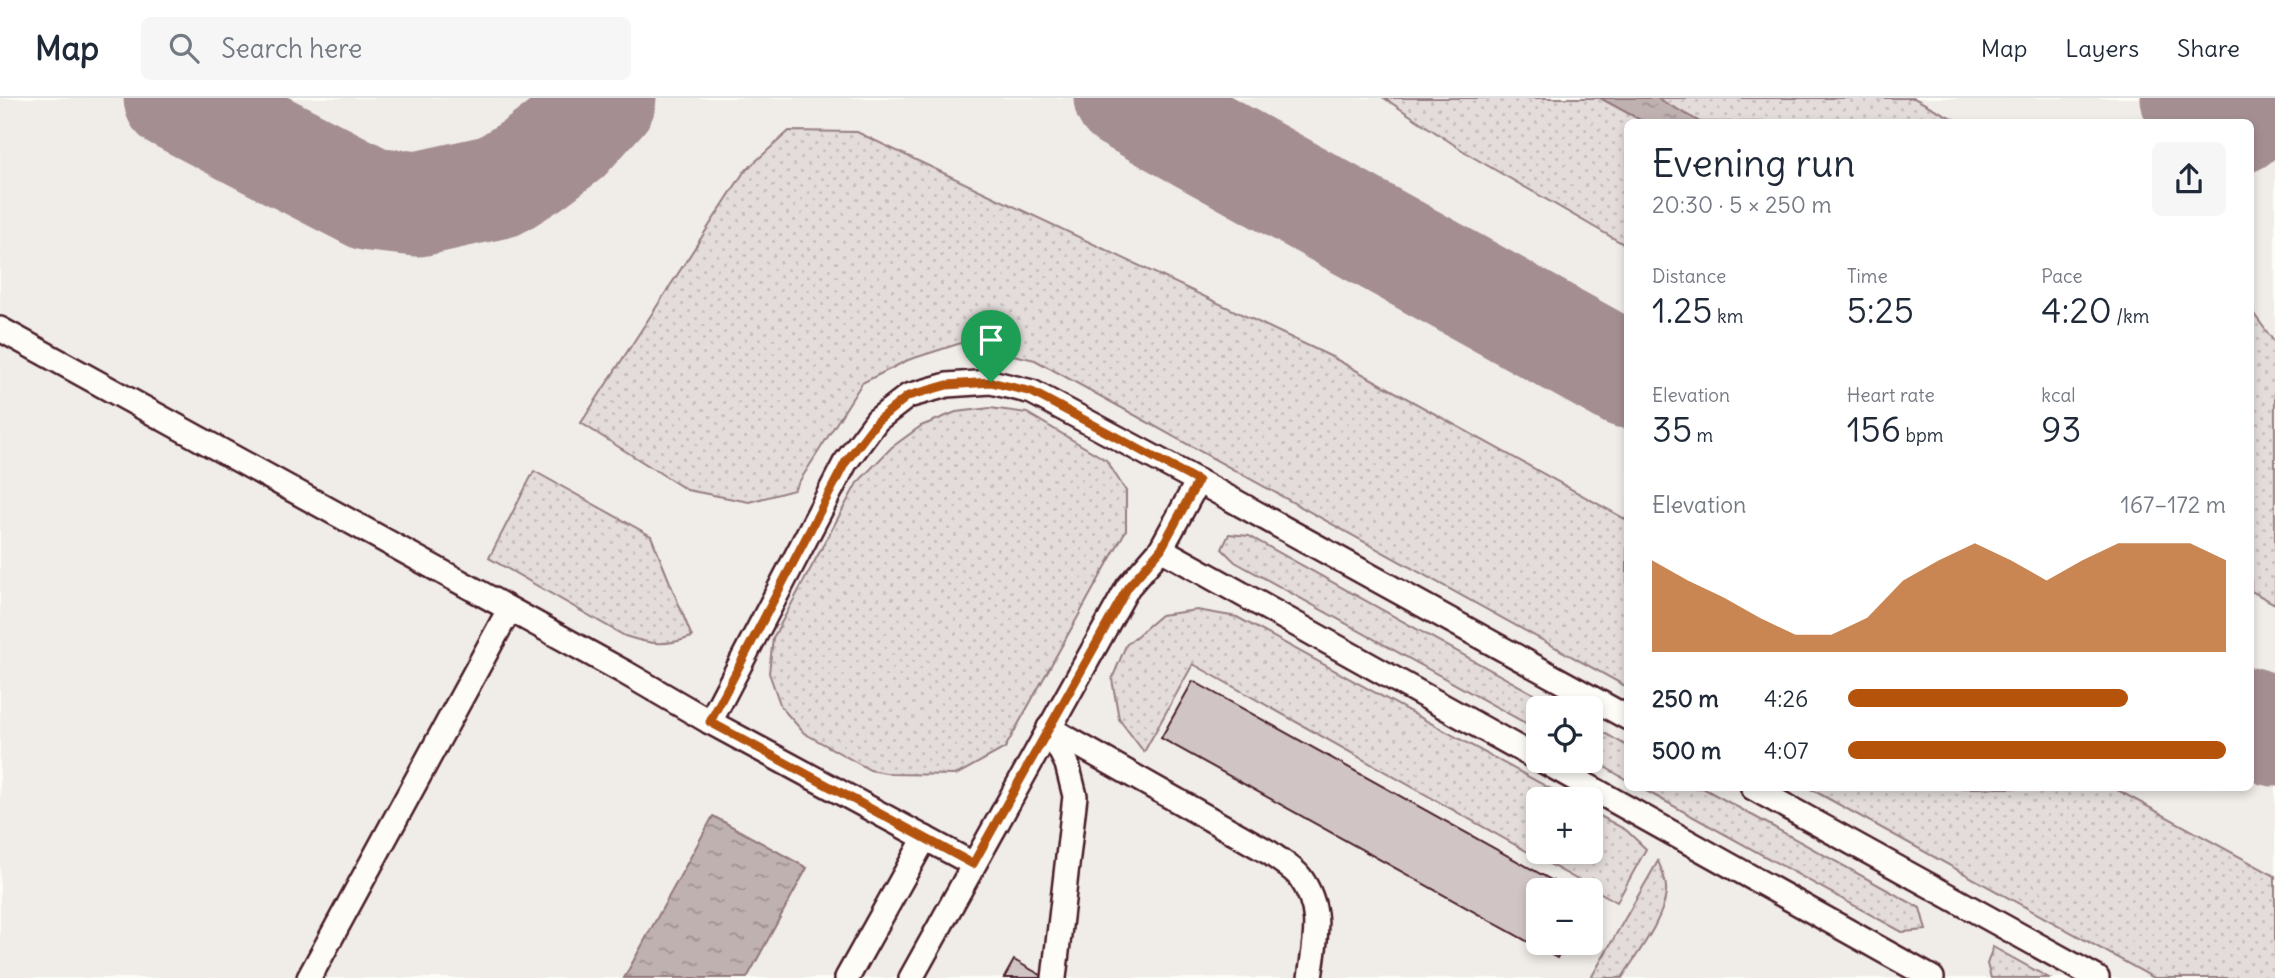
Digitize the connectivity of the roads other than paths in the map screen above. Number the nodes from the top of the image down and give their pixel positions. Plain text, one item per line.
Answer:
1 (0, 329) edge
2 (1198, 481) junction
3 (1161, 549) junction
4 (509, 610) junction
5 (1624, 716) edge
6 (710, 722) junction
7 (1049, 729) junction
8 (1526, 752) edge
9 (1563, 773) edge
10 (1758, 791) edge
11 (925, 838) junction
12 (973, 864) junction
13 (309, 978) edge
14 (847, 978) edge
15 (911, 978) edge
16 (1054, 978) edge
17 (1310, 978) edge
18 (1932, 978) edge
19 (2097, 978) edge

1 - 4 lane
2 - 3 lane
2 - 5 lane
2 - 6 lane
3 - 7 lane
3 - 8 lane
4 - 6 lane
4 - 13 lane
6 - 11 lane
7 - 12 lane
7 - 16 lane
7 - 17 lane
9 - 18 lane
10 - 19 lane
11 - 12 lane
11 - 14 lane
12 - 15 lane

